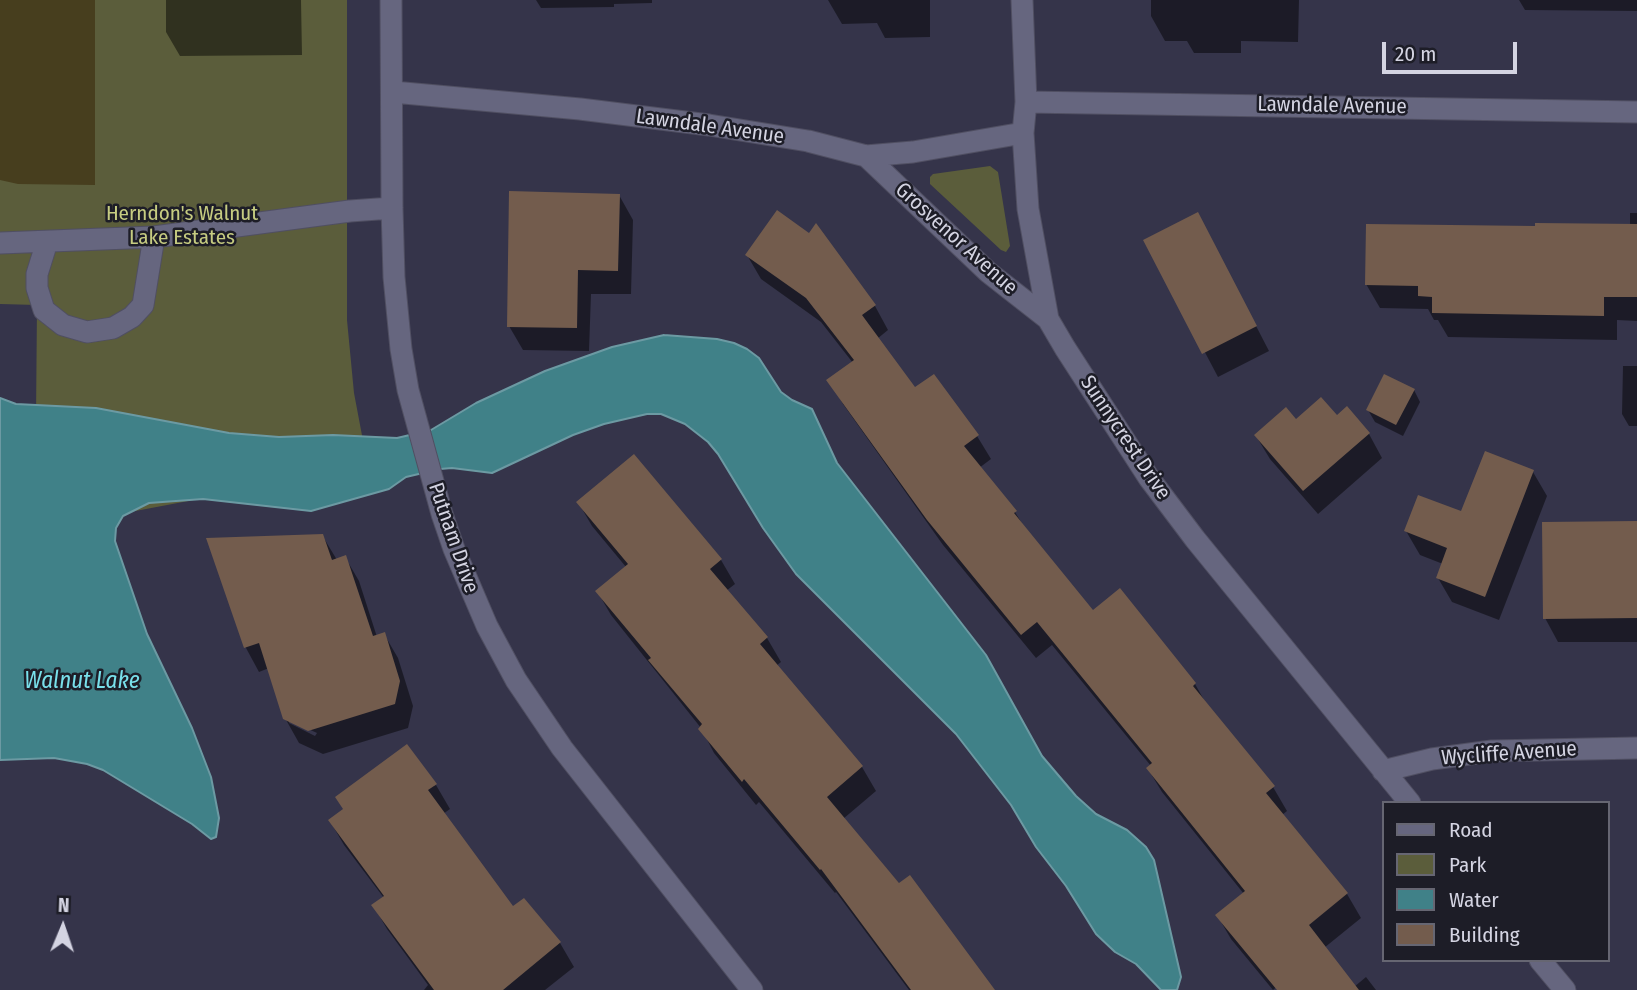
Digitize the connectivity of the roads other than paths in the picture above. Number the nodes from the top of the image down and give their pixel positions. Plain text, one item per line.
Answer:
1 (391, 0) edge
2 (1023, 0) edge
3 (393, 92) junction
4 (1027, 102) junction
5 (1637, 112) edge
6 (1023, 133) junction
7 (866, 156) junction
8 (392, 208) junction
9 (154, 237) junction
10 (47, 242) junction
11 (0, 243) edge
12 (1048, 319) junction
13 (1637, 748) edge
14 (1383, 771) junction
15 (1408, 801) edge
16 (1542, 962) edge
17 (752, 990) edge
18 (1565, 990) edge

1 - 3 street, Putnam Drive
2 - 4 street, Sunnycrest Drive
3 - 7 street, Lawndale Avenue
3 - 8 street, Putnam Drive
4 - 5 street, Lawndale Avenue
4 - 6 street, Sunnycrest Drive
6 - 7 street, Lawndale Avenue
6 - 12 street, Sunnycrest Drive
7 - 12 street, Grosvenor Avenue
8 - 9 street
8 - 17 street, Putnam Drive
9 - 10 street
9 - 10 street
10 - 11 street
12 - 14 street, Sunnycrest Drive
13 - 14 street, Wycliffe Avenue
14 - 15 street, Sunnycrest Drive
16 - 18 street

